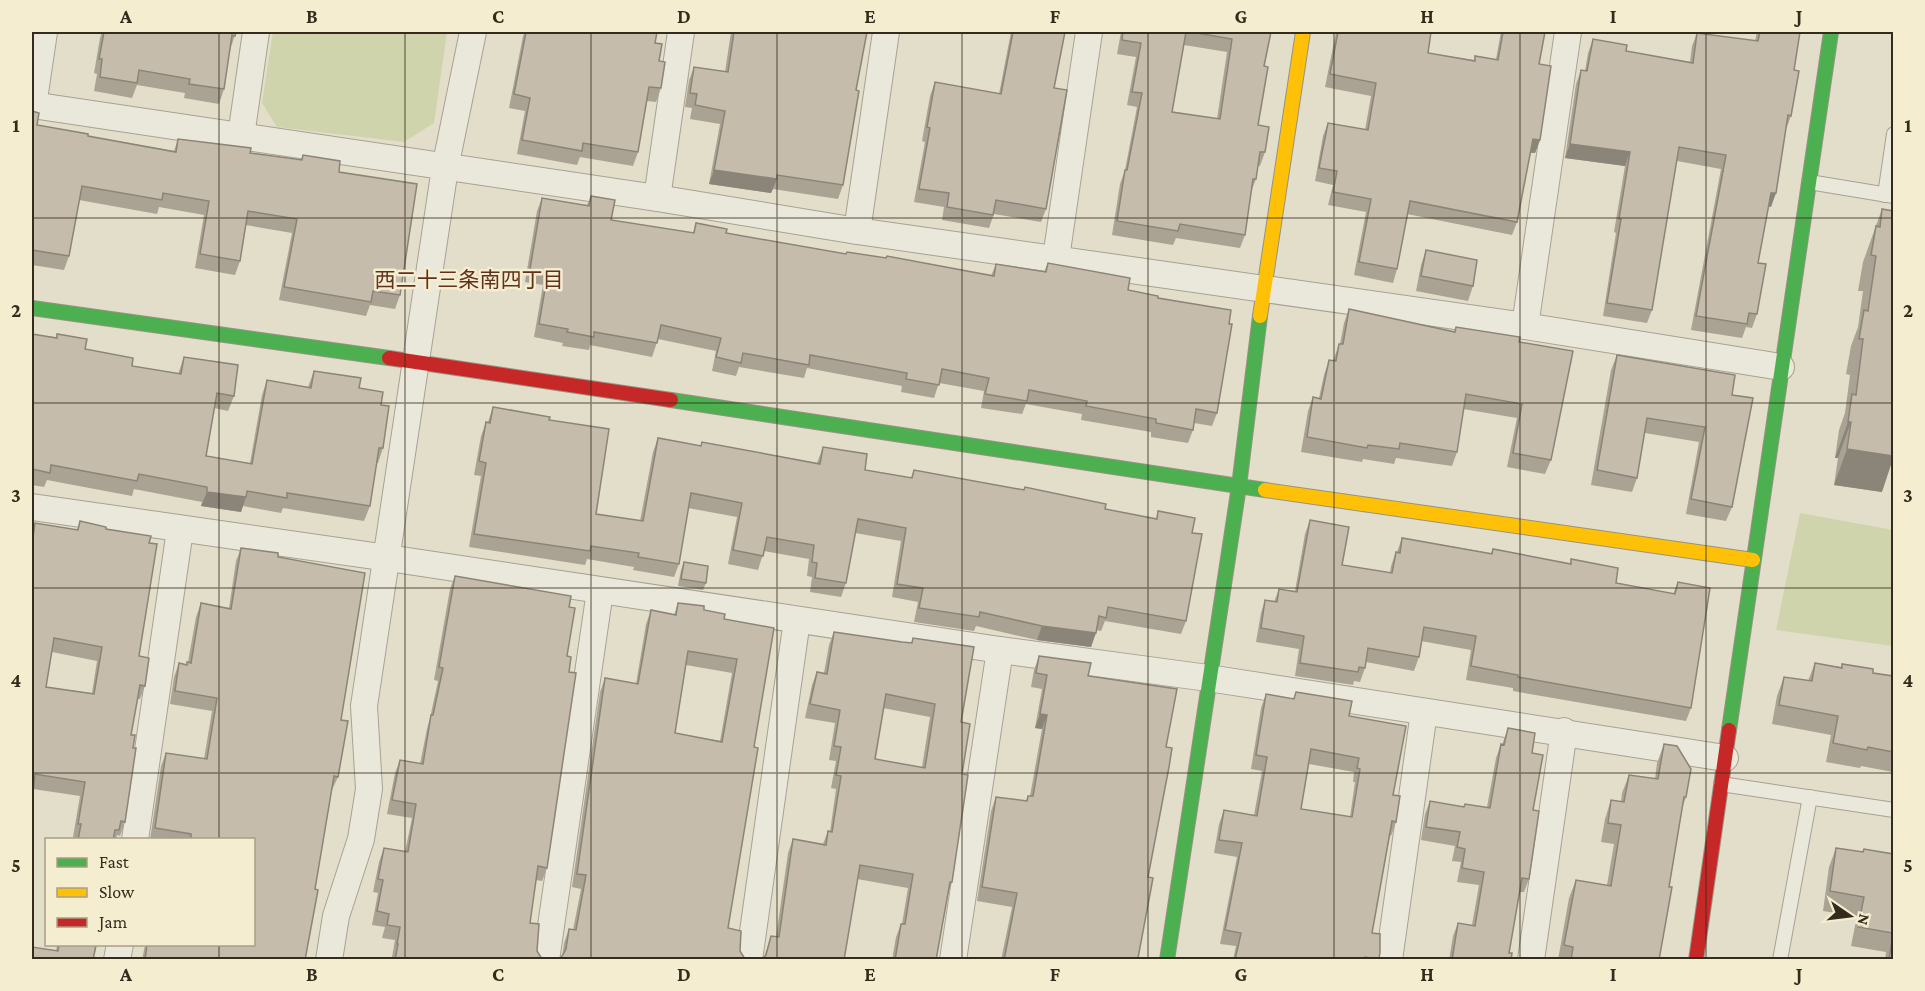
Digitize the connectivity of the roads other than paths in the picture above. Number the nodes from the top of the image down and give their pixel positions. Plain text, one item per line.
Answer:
1 (44, 32) edge
2 (256, 32) edge
3 (473, 32) edge
4 (681, 32) edge
5 (886, 32) edge
6 (1089, 32) edge
7 (1303, 32) edge
8 (1568, 32) edge
9 (1831, 32) edge
10 (32, 106) edge
11 (1893, 134) edge
12 (241, 136) junction
13 (445, 168) junction
14 (1809, 182) junction
15 (1889, 195) edge
16 (657, 198) junction
17 (857, 231) junction
18 (1056, 258) junction
19 (1264, 287) junction
20 (32, 308) edge
21 (1525, 326) junction
22 (416, 363) junction
23 (1781, 367) junction
24 (1239, 486) junction
25 (32, 507) edge
26 (180, 530) junction
27 (388, 558) junction
28 (1753, 560) junction
29 (600, 591) junction
30 (797, 620) junction
31 (1000, 650) junction
32 (1208, 678) junction
33 (1424, 712) junction
34 (1564, 731) junction
35 (1725, 758) junction
36 (1720, 784) junction
37 (1810, 797) junction
38 (1893, 810) edge
39 (135, 838) edge
40 (1701, 959) edge
41 (329, 960) edge
42 (546, 960) edge
43 (749, 960) edge
44 (953, 960) edge
45 (1167, 960) edge
46 (1389, 960) edge
47 (1531, 960) edge
48 (1780, 960) edge

1 - 10 street
2 - 12 street
3 - 13 street
4 - 16 street
5 - 17 street
6 - 18 street
7 - 19 street
8 - 21 street
9 - 14 street
10 - 12 street
11 - 15 lane
12 - 13 street
13 - 16 street
13 - 22 street
14 - 15 lane
14 - 23 street
16 - 17 street
17 - 18 street
18 - 19 street
19 - 21 street
19 - 24 street
20 - 22 street
21 - 23 street
22 - 24 street
22 - 27 street
23 - 28 street
24 - 28 street
24 - 32 street
25 - 26 street
26 - 27 street
26 - 39 street
27 - 29 street
27 - 41 street
28 - 35 street
29 - 30 street
29 - 42 street
30 - 31 street
30 - 43 street
31 - 32 street
31 - 44 street
32 - 33 street
32 - 45 street
33 - 34 street
33 - 46 street
34 - 35 street
34 - 47 street
35 - 36 street
36 - 37 lane
36 - 40 street
37 - 38 lane
37 - 48 lane

